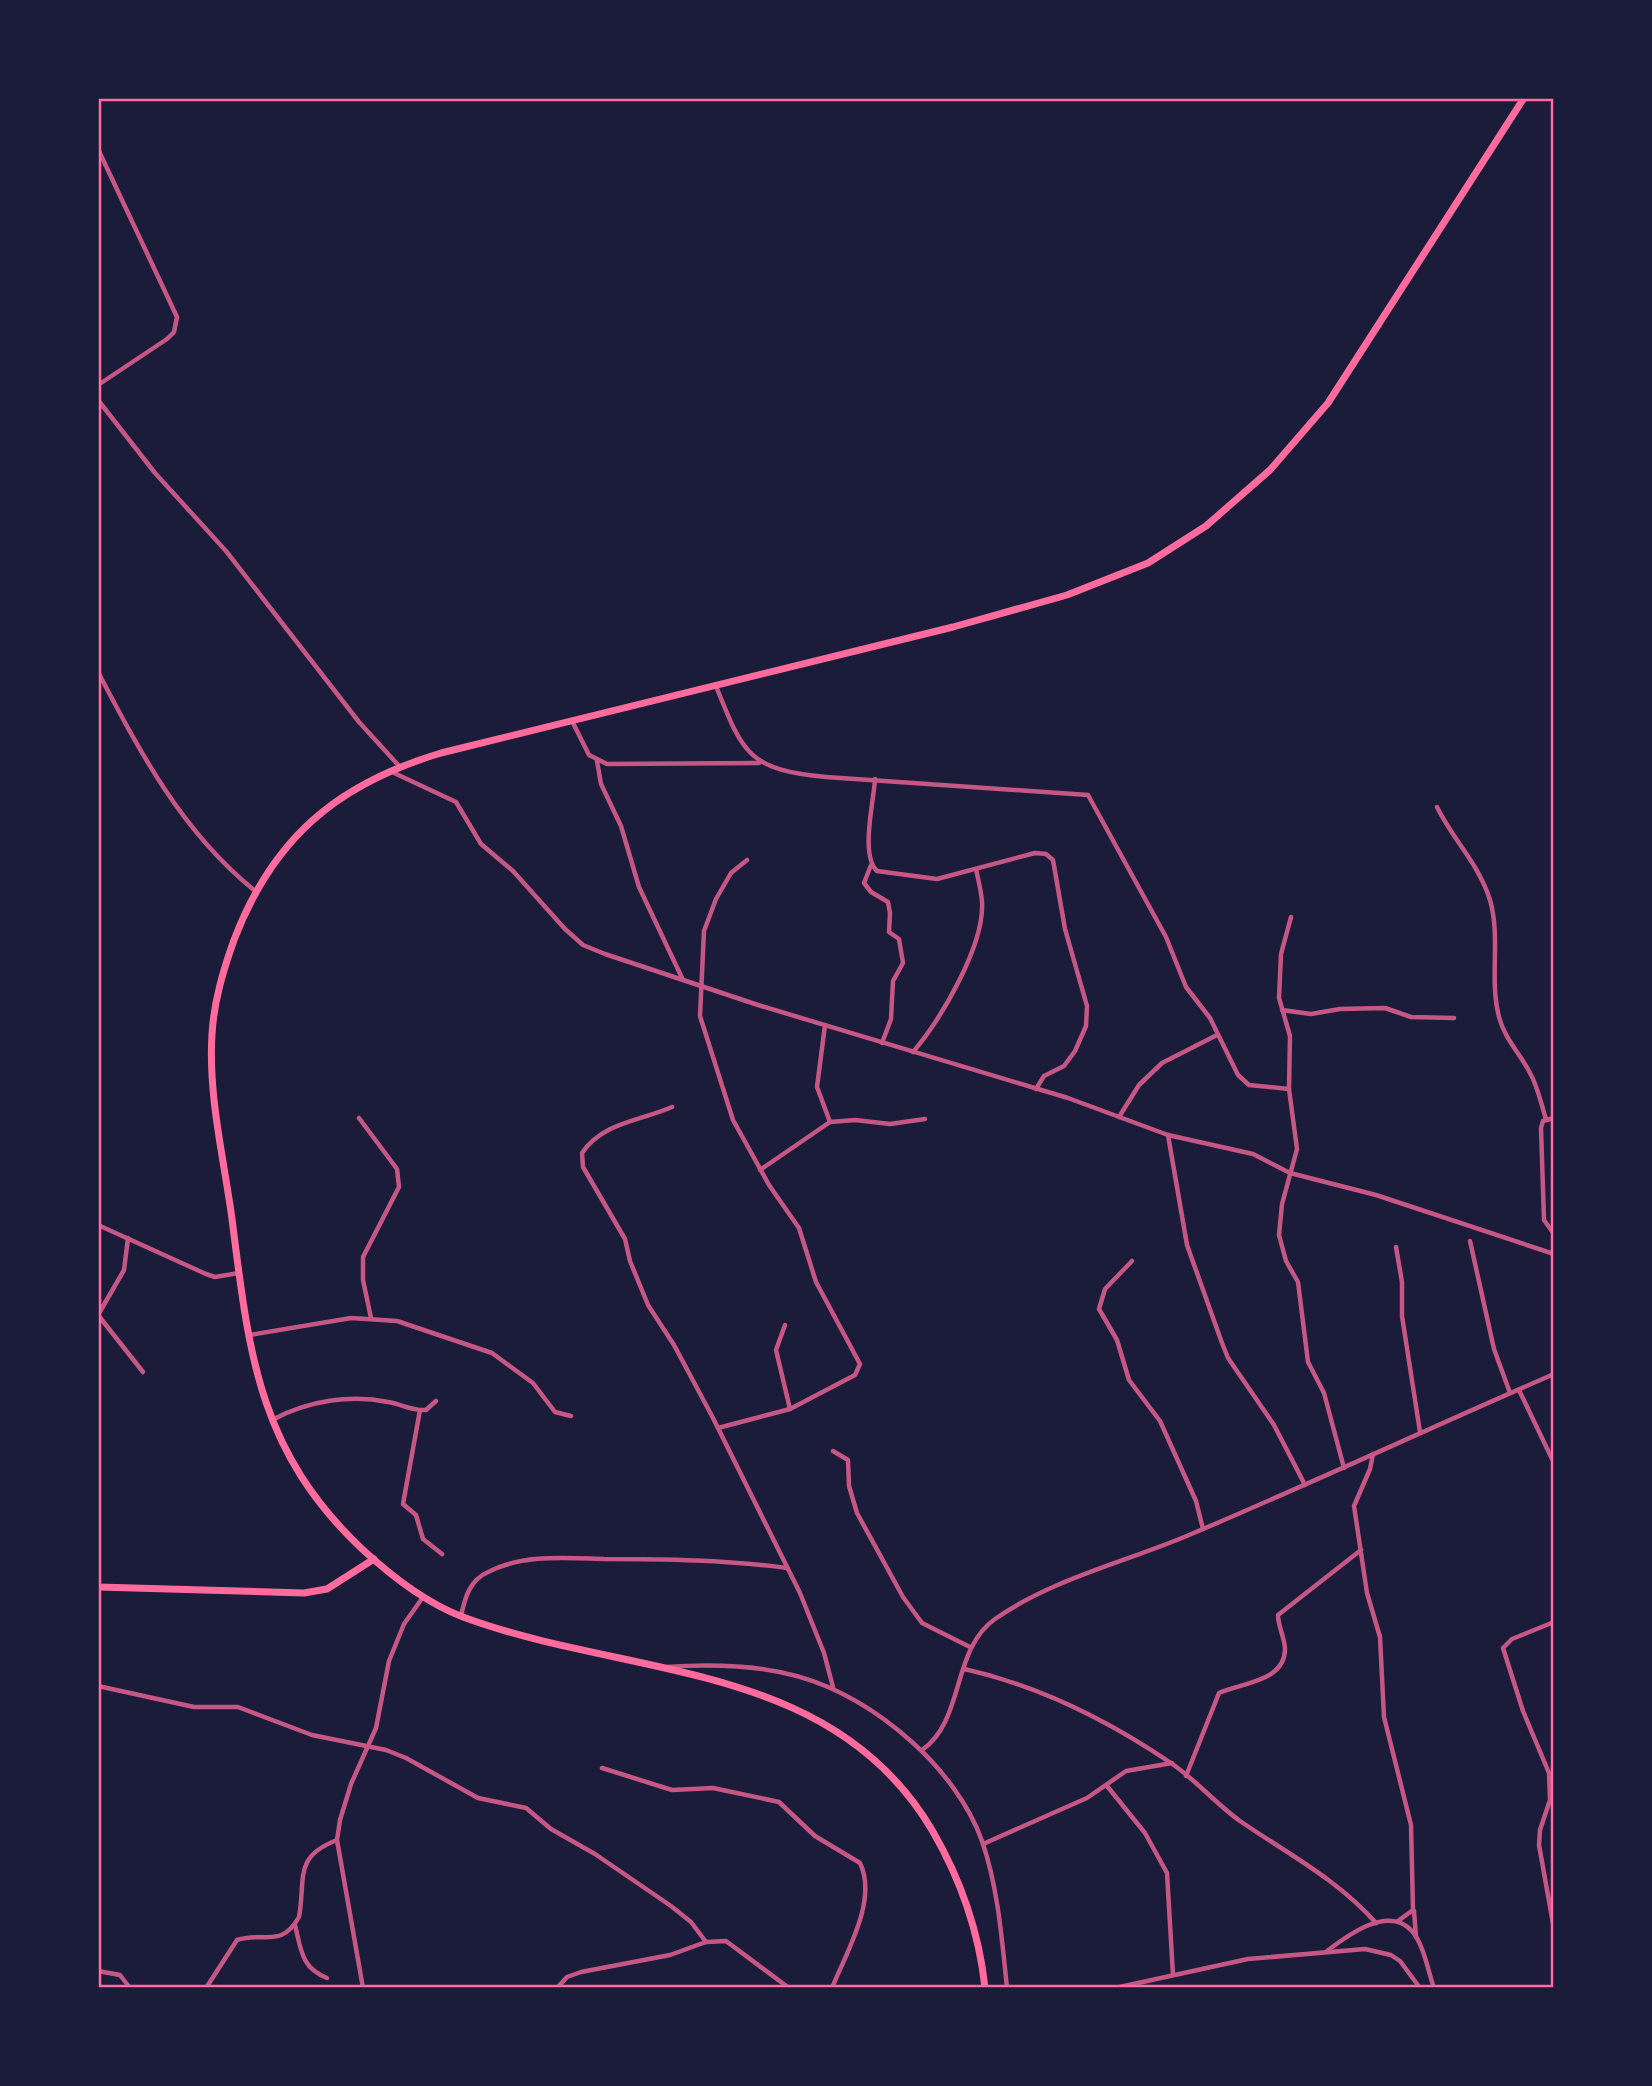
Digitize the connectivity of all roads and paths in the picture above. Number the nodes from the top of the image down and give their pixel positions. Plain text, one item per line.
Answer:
1 (1524, 98) edge
2 (98, 149) edge
3 (98, 385) edge
4 (98, 400) edge
5 (98, 671) edge
6 (716, 686) junction
7 (572, 721) junction
8 (597, 761) junction
9 (760, 763) junction
10 (400, 767) junction
11 (391, 771) junction
12 (875, 779) junction
13 (1437, 807) dead end
14 (747, 860) dead end
15 (871, 865) junction
16 (976, 869) junction
17 (254, 890) junction
18 (1291, 917) dead end
19 (683, 981) junction
20 (700, 986) junction
21 (1281, 1010) junction
22 (1454, 1018) dead end
23 (825, 1025) junction
24 (1217, 1035) junction
25 (882, 1043) junction
26 (914, 1052) junction
27 (1036, 1089) junction
28 (1289, 1089) junction
29 (672, 1107) dead end
30 (1119, 1117) junction
31 (359, 1118) dead end
32 (1554, 1118) edge
33 (925, 1119) dead end
34 (1546, 1119) junction
35 (830, 1122) junction
36 (1168, 1135) junction
37 (760, 1170) junction
38 (1290, 1172) junction
39 (98, 1225) edge
40 (1554, 1234) edge
41 (128, 1238) junction
42 (1470, 1241) dead end
43 (1396, 1247) dead end
44 (1554, 1254) edge
45 (1132, 1261) dead end
46 (239, 1273) junction
47 (98, 1315) edge
48 (371, 1318) junction
49 (785, 1325) dead end
50 (250, 1335) junction
51 (143, 1372) dead end
52 (1554, 1374) edge
53 (1519, 1390) junction
54 (1510, 1394) junction
55 (436, 1401) dead end
56 (790, 1409) junction
57 (420, 1410) junction
58 (571, 1416) dead end
59 (271, 1420) junction
60 (718, 1428) junction
61 (1420, 1433) junction
62 (833, 1451) dead end
63 (1373, 1453) junction
64 (1554, 1463) edge
65 (1343, 1468) junction
66 (1305, 1485) junction
67 (1203, 1529) junction
68 (1361, 1550) junction
69 (442, 1554) dead end
70 (374, 1559) junction
71 (787, 1568) junction
72 (98, 1587) edge
73 (423, 1596) junction
74 (461, 1616) junction
75 (1554, 1622) edge
76 (970, 1647) junction
77 (660, 1667) junction
78 (964, 1669) junction
79 (98, 1686) edge
80 (833, 1687) junction
81 (369, 1747) junction
82 (922, 1750) junction
83 (1172, 1763) junction
84 (602, 1768) dead end
85 (1186, 1776) junction
86 (1107, 1786) junction
87 (1554, 1808) edge
88 (1546, 1813) junction
89 (337, 1840) junction
90 (983, 1844) junction
91 (1413, 1910) junction
92 (1398, 1921) junction
93 (1376, 1923) junction
94 (295, 1925) junction
95 (1554, 1929) edge
96 (1416, 1937) junction
97 (706, 1942) junction
98 (1326, 1951) junction
99 (98, 1971) edge
100 (1173, 1975) junction
101 (327, 1978) dead end
102 (131, 1988) edge
103 (206, 1988) edge
104 (363, 1988) edge
105 (557, 1988) edge
106 (789, 1988) edge
107 (832, 1988) edge
108 (985, 1988) edge
109 (1007, 1988) edge
110 (1115, 1988) edge
111 (1420, 1988) edge
112 (1434, 1988) edge

1 - 6 main road
2 - 3 street
4 - 10 street
5 - 17 street
6 - 7 main road
6 - 9 street
7 - 8 street
7 - 10 main road
8 - 9 street
8 - 19 street
9 - 12 street
10 - 11 main road
11 - 17 main road
11 - 19 street
12 - 15 street
12 - 24 street
13 - 34 street
14 - 20 street
15 - 16 street
15 - 25 street
16 - 26 street
16 - 27 street
17 - 46 main road
18 - 21 street
19 - 20 street
20 - 23 street
20 - 37 street
21 - 22 street
21 - 28 street
23 - 25 street
23 - 35 street
24 - 28 street
24 - 30 street
25 - 26 street
26 - 27 street
27 - 30 street
28 - 38 street
29 - 60 street
30 - 36 street
31 - 48 street
32 - 34 street
33 - 35 street
34 - 40 street
35 - 37 street
36 - 38 street
36 - 66 street
37 - 56 street
38 - 44 street
38 - 65 street
39 - 41 street
41 - 46 street
41 - 47 street
42 - 54 street
43 - 61 street
45 - 67 street
46 - 50 main road
47 - 51 street
48 - 50 street
48 - 58 street
49 - 56 street
50 - 59 main road
52 - 53 street
53 - 54 street
53 - 64 street
54 - 61 street
55 - 57 street
56 - 60 street
57 - 59 street
57 - 69 street
59 - 70 main road
60 - 71 street
61 - 63 street
62 - 76 street
63 - 65 street
63 - 68 street
65 - 66 street
66 - 67 street
67 - 76 street
68 - 85 street
68 - 91 street
70 - 72 main road
70 - 73 main road
71 - 74 street
71 - 80 street
73 - 74 main road
73 - 81 street
74 - 77 main road
75 - 88 street
76 - 78 street
77 - 80 street
77 - 108 main road
78 - 82 street
78 - 83 street
79 - 81 street
80 - 82 street
81 - 89 street
81 - 97 street
82 - 90 street
83 - 85 street
83 - 86 street
84 - 107 street
85 - 93 street
86 - 90 street
86 - 100 street
87 - 88 street
88 - 95 street
89 - 94 street
89 - 104 street
90 - 109 street
91 - 92 street
91 - 96 street
92 - 93 street
92 - 96 street
93 - 98 street
94 - 101 street
94 - 103 street
96 - 112 street
97 - 105 street
97 - 106 street
98 - 100 street
98 - 111 street
99 - 102 street
100 - 110 street

